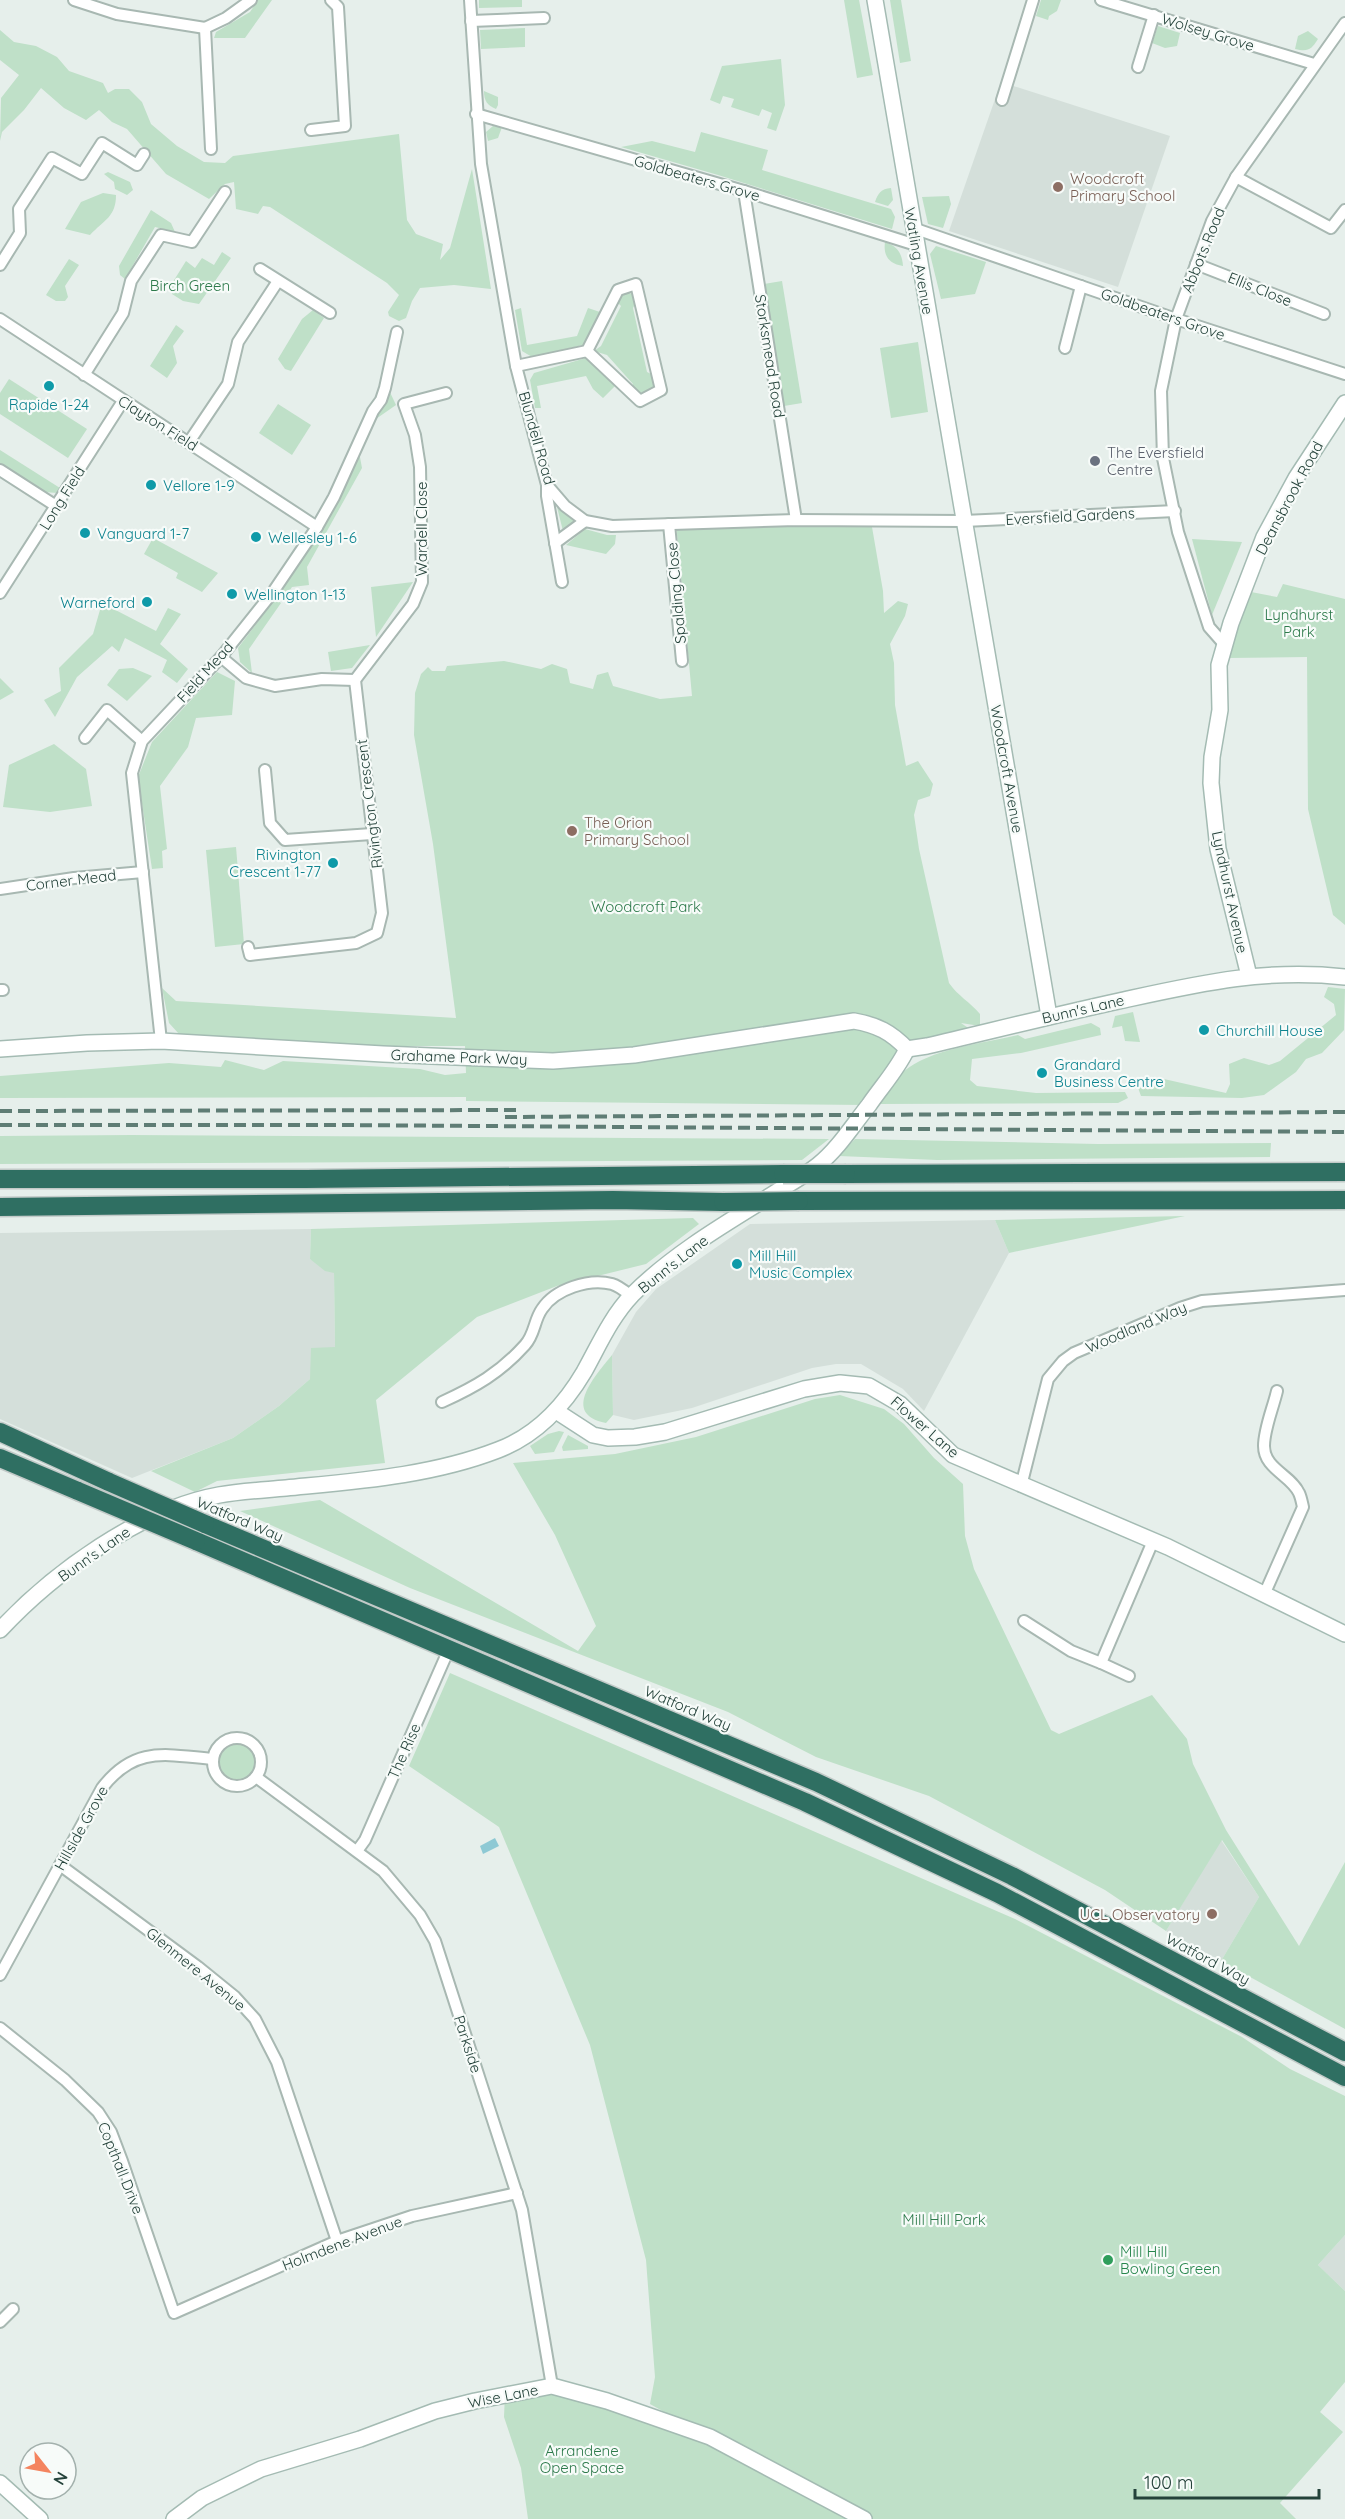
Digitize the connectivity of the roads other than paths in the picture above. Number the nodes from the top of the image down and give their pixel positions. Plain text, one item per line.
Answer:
1 (74, 0) edge
2 (251, 0) edge
3 (331, 0) edge
4 (470, 0) edge
5 (875, 0) edge
6 (1033, 0) edge
7 (1101, 0) edge
8 (1154, 15) junction
9 (544, 18) dead end
10 (471, 21) junction
11 (1345, 23) edge
12 (205, 28) junction
13 (1314, 64) junction
14 (1138, 67) dead end
15 (1002, 100) dead end
16 (476, 114) junction
17 (310, 130) dead end
18 (211, 149) dead end
19 (144, 154) dead end
20 (1236, 177) junction
21 (744, 191) junction
22 (225, 192) dead end
23 (1345, 210) edge
24 (913, 228) junction
25 (916, 245) junction
26 (1196, 264) junction
27 (0, 265) edge
28 (260, 269) dead end
29 (278, 281) junction
30 (1082, 286) junction
31 (330, 313) dead end
32 (1324, 314) dead end
33 (0, 319) edge
34 (1176, 319) junction
35 (397, 332) dead end
36 (1065, 348) dead end
37 (587, 351) junction
38 (516, 366) junction
39 (1345, 374) edge
40 (84, 375) junction
41 (446, 393) dead end
42 (123, 402) junction
43 (1345, 403) edge
44 (189, 442) junction
45 (0, 470) edge
46 (547, 485) junction
47 (56, 506) junction
48 (1175, 511) junction
49 (796, 520) junction
50 (585, 521) junction
51 (964, 521) junction
52 (669, 524) junction
53 (316, 527) junction
54 (555, 543) junction
55 (562, 582) dead end
56 (0, 593) edge
57 (1224, 644) junction
58 (221, 657) junction
59 (682, 661) dead end
60 (1219, 665) joint
61 (355, 680) junction
62 (85, 738) dead end
63 (142, 741) junction
64 (265, 770) dead end
65 (372, 834) junction
66 (143, 872) junction
67 (0, 889) edge
68 (248, 947) dead end
69 (1249, 976) junction
70 (1345, 977) edge
71 (1049, 1016) junction
72 (162, 1041) junction
73 (0, 1049) edge
74 (907, 1049) junction
75 (1345, 1172) edge
76 (0, 1179) edge
77 (1345, 1200) edge
78 (0, 1207) edge
79 (1345, 1290) edge
80 (631, 1296) junction
81 (1277, 1391) dead end
82 (442, 1402) dead end
83 (556, 1411) junction
84 (0, 1432) edge
85 (0, 1458) edge
86 (1021, 1486) junction
87 (1153, 1540) junction
88 (1264, 1595) junction
89 (1024, 1621) dead end
90 (0, 1630) edge
91 (1345, 1634) edge
92 (449, 1649) junction
93 (1101, 1663) junction
94 (1129, 1676) dead end
95 (213, 1759) junction
96 (256, 1777) junction
97 (357, 1851) junction
98 (60, 1865) junction
99 (0, 1975) edge
100 (0, 2028) edge
101 (1345, 2052) edge
102 (1345, 2077) edge
103 (517, 2193) junction
104 (337, 2241) junction
105 (13, 2309) dead end
106 (174, 2313) joint
107 (0, 2322) edge
108 (552, 2386) junction
109 (0, 2483) edge
110 (40, 2519) edge
111 (174, 2519) edge
112 (864, 2519) edge

1 - 12 street
2 - 12 street
3 - 17 street
4 - 10 street, Blundell Road
5 - 24 street, Watling Avenue
6 - 15 street
7 - 8 street, Wolsey Grove
8 - 13 street, Wolsey Grove
8 - 14 street
9 - 10 street
10 - 16 street, Blundell Road
11 - 13 street, Abbots Road
12 - 18 street
13 - 20 street, Abbots Road
16 - 21 street, Goldbeaters Grove
16 - 38 street, Blundell Road
19 - 27 street
20 - 23 street
20 - 26 street, Abbots Road
21 - 25 street, Goldbeaters Grove
21 - 49 street, Storksmead Road
22 - 40 street
24 - 25 street, Watling Avenue
24 - 30 street, Goldbeaters Grove
25 - 51 street, Watling Avenue
26 - 32 street, Ellis Close
26 - 34 street, Abbots Road
28 - 29 street
29 - 31 street
29 - 44 street
30 - 34 street, Goldbeaters Grove
30 - 36 street
33 - 40 street, Clayton Field
34 - 39 street, Goldbeaters Grove
34 - 48 street, Abbots Road
35 - 53 street, Field Mead
37 - 37 street
37 - 38 street
38 - 46 street, Blundell Road
40 - 42 street, Clayton Field
41 - 61 street, Wardell Close
42 - 44 street, Clayton Field
42 - 47 street, Long Field
43 - 57 street, Deansbrook Road
44 - 53 street, Clayton Field
45 - 47 street
46 - 50 street, Blundell Road
46 - 54 street
47 - 56 street, Long Field
48 - 51 street, Eversfield Gardens
48 - 57 street
49 - 51 street
49 - 52 street
50 - 52 street
50 - 54 street
51 - 71 street, Woodcroft Avenue
52 - 59 street, Spalding Close
53 - 58 street, Field Mead
54 - 55 street
57 - 60 street, Deansbrook Road
58 - 61 street
58 - 63 street, Field Mead
60 - 69 street, Lyndhurst Avenue
61 - 65 street, Rivington Crescent
62 - 63 street
63 - 66 street, Field Mead
64 - 65 street
65 - 68 street, Rivington Crescent
66 - 67 street, Corner Mead
66 - 72 street, Field Mead
69 - 70 street, Bunn's Lane
69 - 71 street, Bunn's Lane
71 - 74 street, Bunn's Lane
72 - 73 street, Grahame Park Way
72 - 74 street, Grahame Park Way
74 - 80 street, Bunn's Lane
75 - 76 highway, bridge
77 - 78 highway, bridge
79 - 86 street, Woodland Way
80 - 82 street
80 - 83 street, Bunn's Lane
81 - 88 street
83 - 86 street, Flower Lane
83 - 90 street, Bunn's Lane
84 - 101 highway, Watford Way, bridge
85 - 92 highway, bridge
86 - 87 street, Flower Lane
87 - 88 street, Flower Lane
87 - 93 street
88 - 91 street, Flower Lane
89 - 93 street
92 - 97 street, The Rise
92 - 102 highway
93 - 94 street
95 - 96 street
95 - 96 street
95 - 98 street, Hillside Grove
96 - 97 street, Parkside
97 - 103 street, Parkside
98 - 99 street, Hillside Grove
98 - 104 street, Glenmere Avenue
100 - 106 street, Copthall Drive
103 - 104 street, Holmdene Avenue
103 - 108 street, Parkside
104 - 106 street, Holmdene Avenue
105 - 107 street
108 - 111 street, Wise Lane
108 - 112 street, Wise Lane
109 - 110 street

